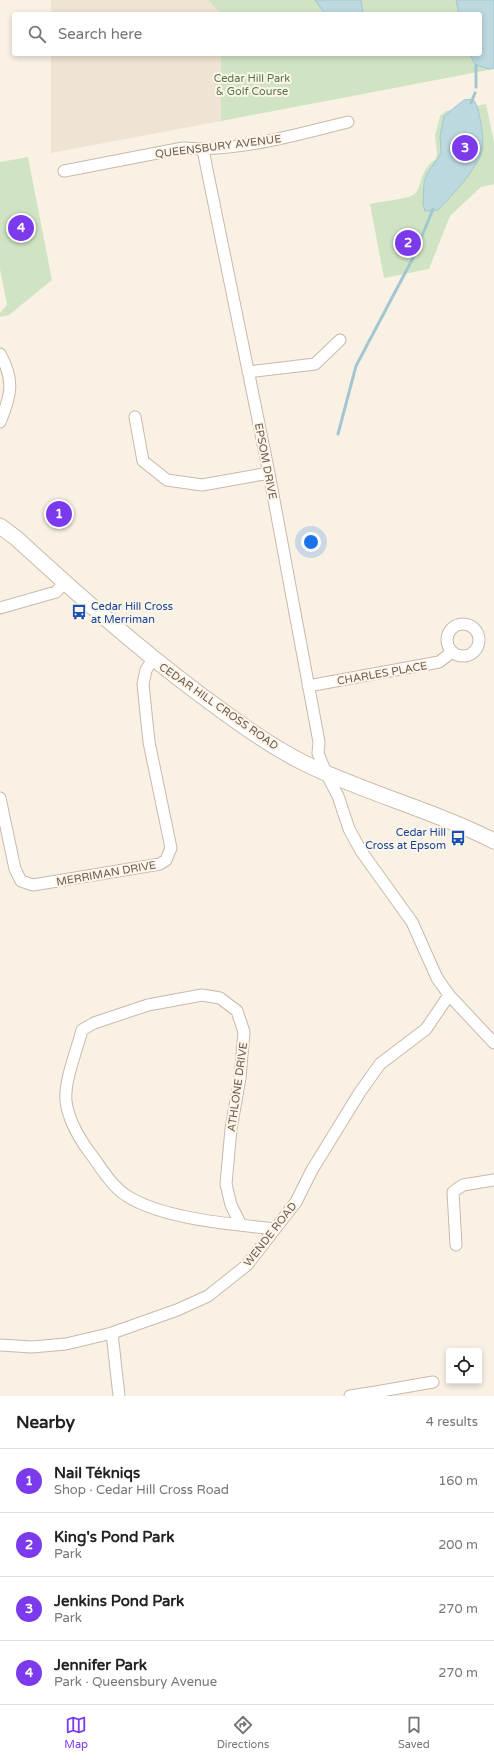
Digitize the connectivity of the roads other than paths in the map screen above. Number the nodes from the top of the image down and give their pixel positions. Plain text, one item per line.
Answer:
1 (348, 122) dead end
2 (203, 150) junction
3 (64, 171) dead end
4 (340, 340) dead end
5 (0, 354) edge
6 (248, 372) junction
7 (135, 417) dead end
8 (0, 422) edge
9 (269, 473) junction
10 (0, 526) edge
11 (65, 582) junction
12 (0, 608) edge
13 (452, 652) dead end
14 (153, 659) junction
15 (308, 686) junction
16 (326, 773) junction
17 (0, 798) edge
18 (4, 841) edge
19 (494, 841) edge
20 (449, 995) junction
21 (494, 1043) edge
22 (494, 1180) edge
23 (241, 1225) junction
24 (275, 1229) junction
25 (456, 1245) dead end
26 (112, 1333) junction
27 (0, 1345) edge
28 (433, 1382) dead end
29 (376, 1394) edge
30 (118, 1396) edge
31 (350, 1396) edge

1 - 2 street, QUEENSBURY AVENUE
2 - 3 street, QUEENSBURY AVENUE
2 - 6 street, EPSOM DRIVE
4 - 6 street
5 - 8 street
6 - 9 street, EPSOM DRIVE
7 - 9 street
9 - 15 street, EPSOM DRIVE
10 - 11 main road, CEDAR HILL CROSS ROAD
11 - 12 street
11 - 14 main road, CEDAR HILL CROSS ROAD
13 - 15 street, CHARLES PLACE
14 - 16 main road, CEDAR HILL CROSS ROAD
14 - 18 street, MERRIMAN DRIVE
15 - 16 street, EPSOM DRIVE
16 - 19 main road, CEDAR HILL CROSS ROAD
16 - 20 street, EPSOM DRIVE
17 - 18 street, MERRIMAN DRIVE
20 - 21 street, EPSOM DRIVE
20 - 24 street, WENDE ROAD
22 - 25 street
23 - 23 street, ATHLONE DRIVE
23 - 24 street, ATHLONE DRIVE
24 - 26 street, WENDE ROAD
26 - 27 street, WENDE ROAD
26 - 30 street
28 - 29 street
29 - 31 street

